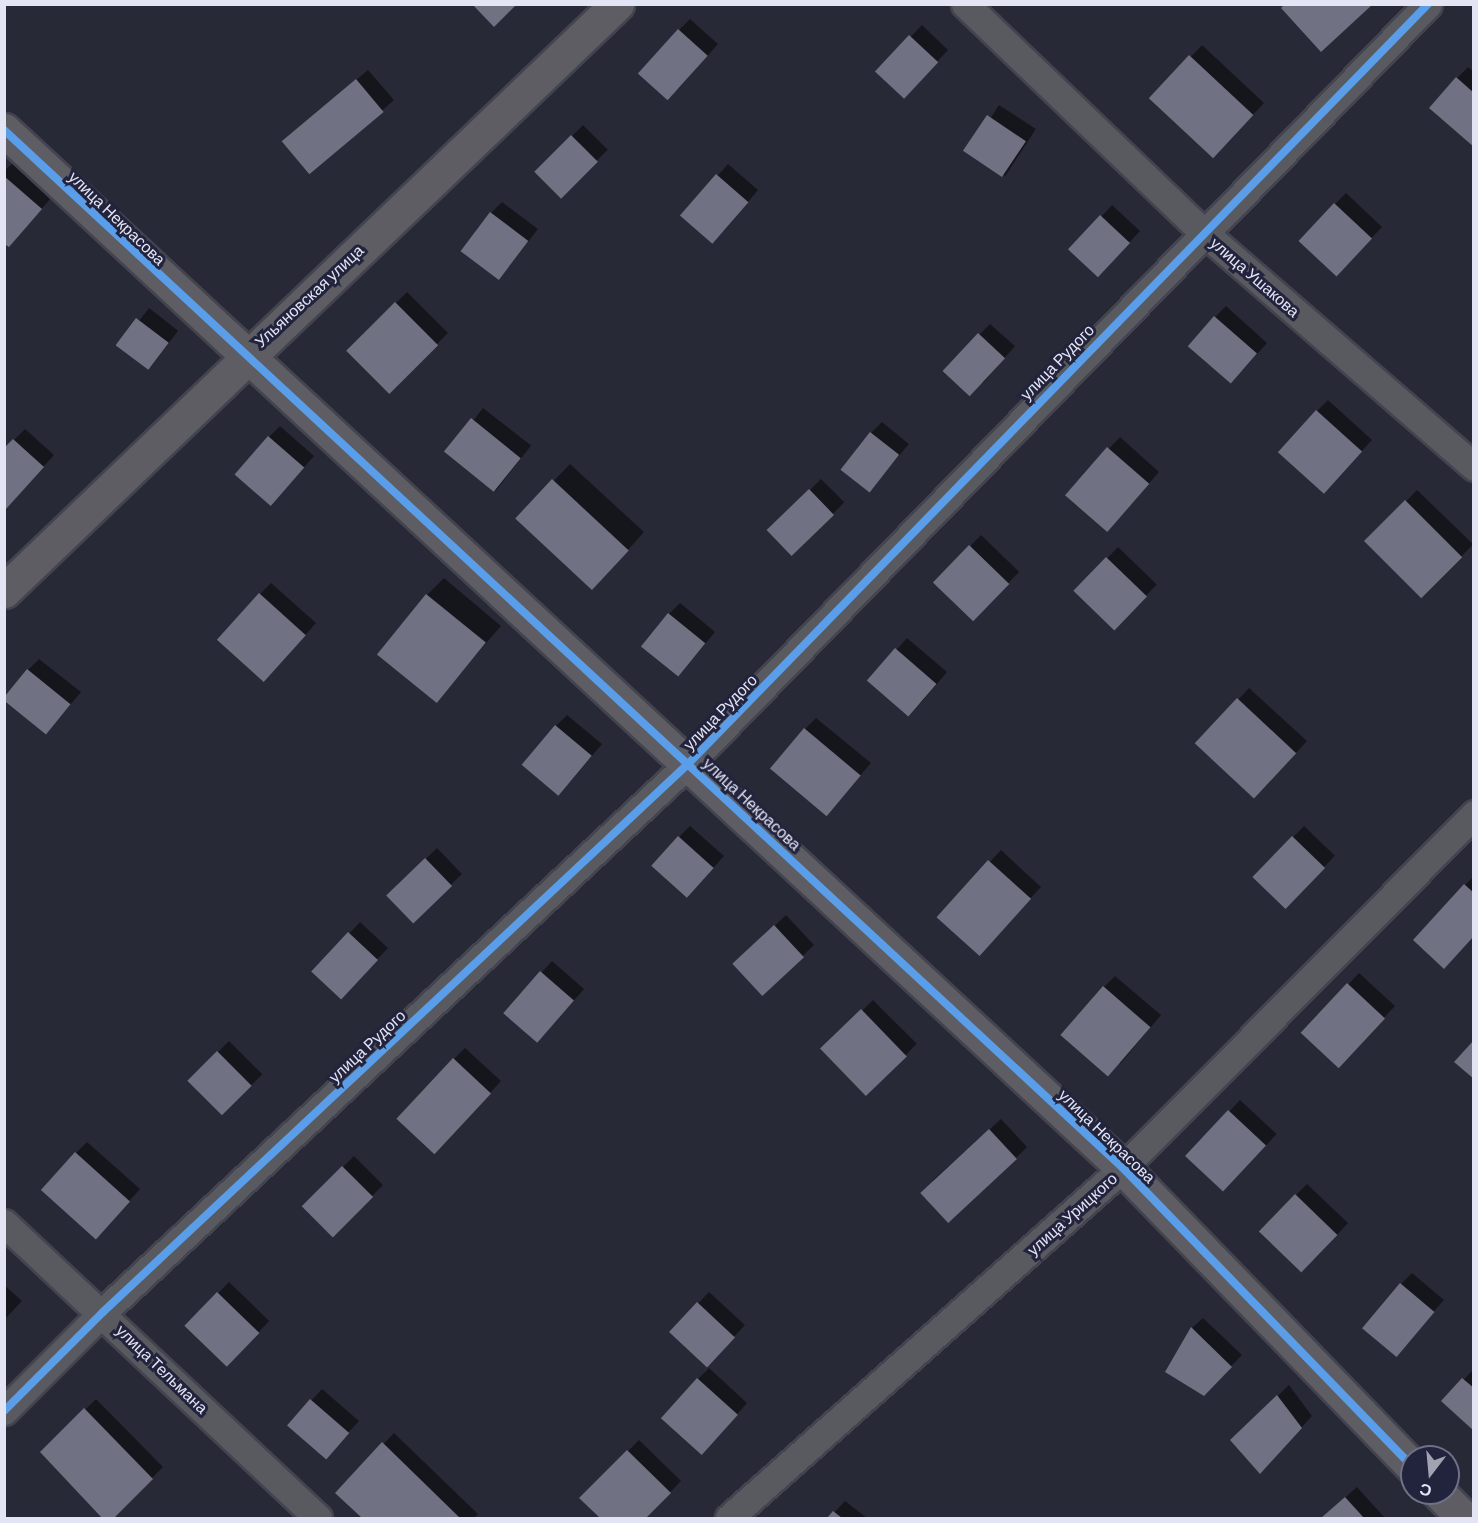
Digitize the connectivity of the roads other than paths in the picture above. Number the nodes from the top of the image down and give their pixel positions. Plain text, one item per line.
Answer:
1 (617, 4) edge
2 (965, 4) edge
3 (1428, 4) edge
4 (4, 130) edge
5 (1202, 231) junction
6 (244, 357) junction
7 (1473, 467) edge
8 (4, 591) edge
9 (689, 763) junction
10 (1473, 814) edge
11 (1123, 1168) junction
12 (4, 1223) edge
13 (102, 1312) junction
14 (4, 1411) edge
15 (1400, 1454) edge
16 (318, 1518) edge
17 (729, 1518) edge

1 - 6 street, Ульяновская улица
2 - 5 street, улица Ушакова
3 - 5 street, улица Рудого
4 - 6 street, улица Некрасова
5 - 7 street, улица Ушакова
5 - 9 street, улица Рудого
6 - 8 street, Ульяновская улица
6 - 9 street, улица Некрасова
9 - 11 street, улица Некрасова
9 - 13 street, улица Рудого
10 - 11 street, улица Урицкого
11 - 15 street, улица Некрасова
11 - 17 street, улица Урицкого
12 - 13 street, улица Тельмана
13 - 14 street, улица Рудого
13 - 16 street, улица Тельмана

